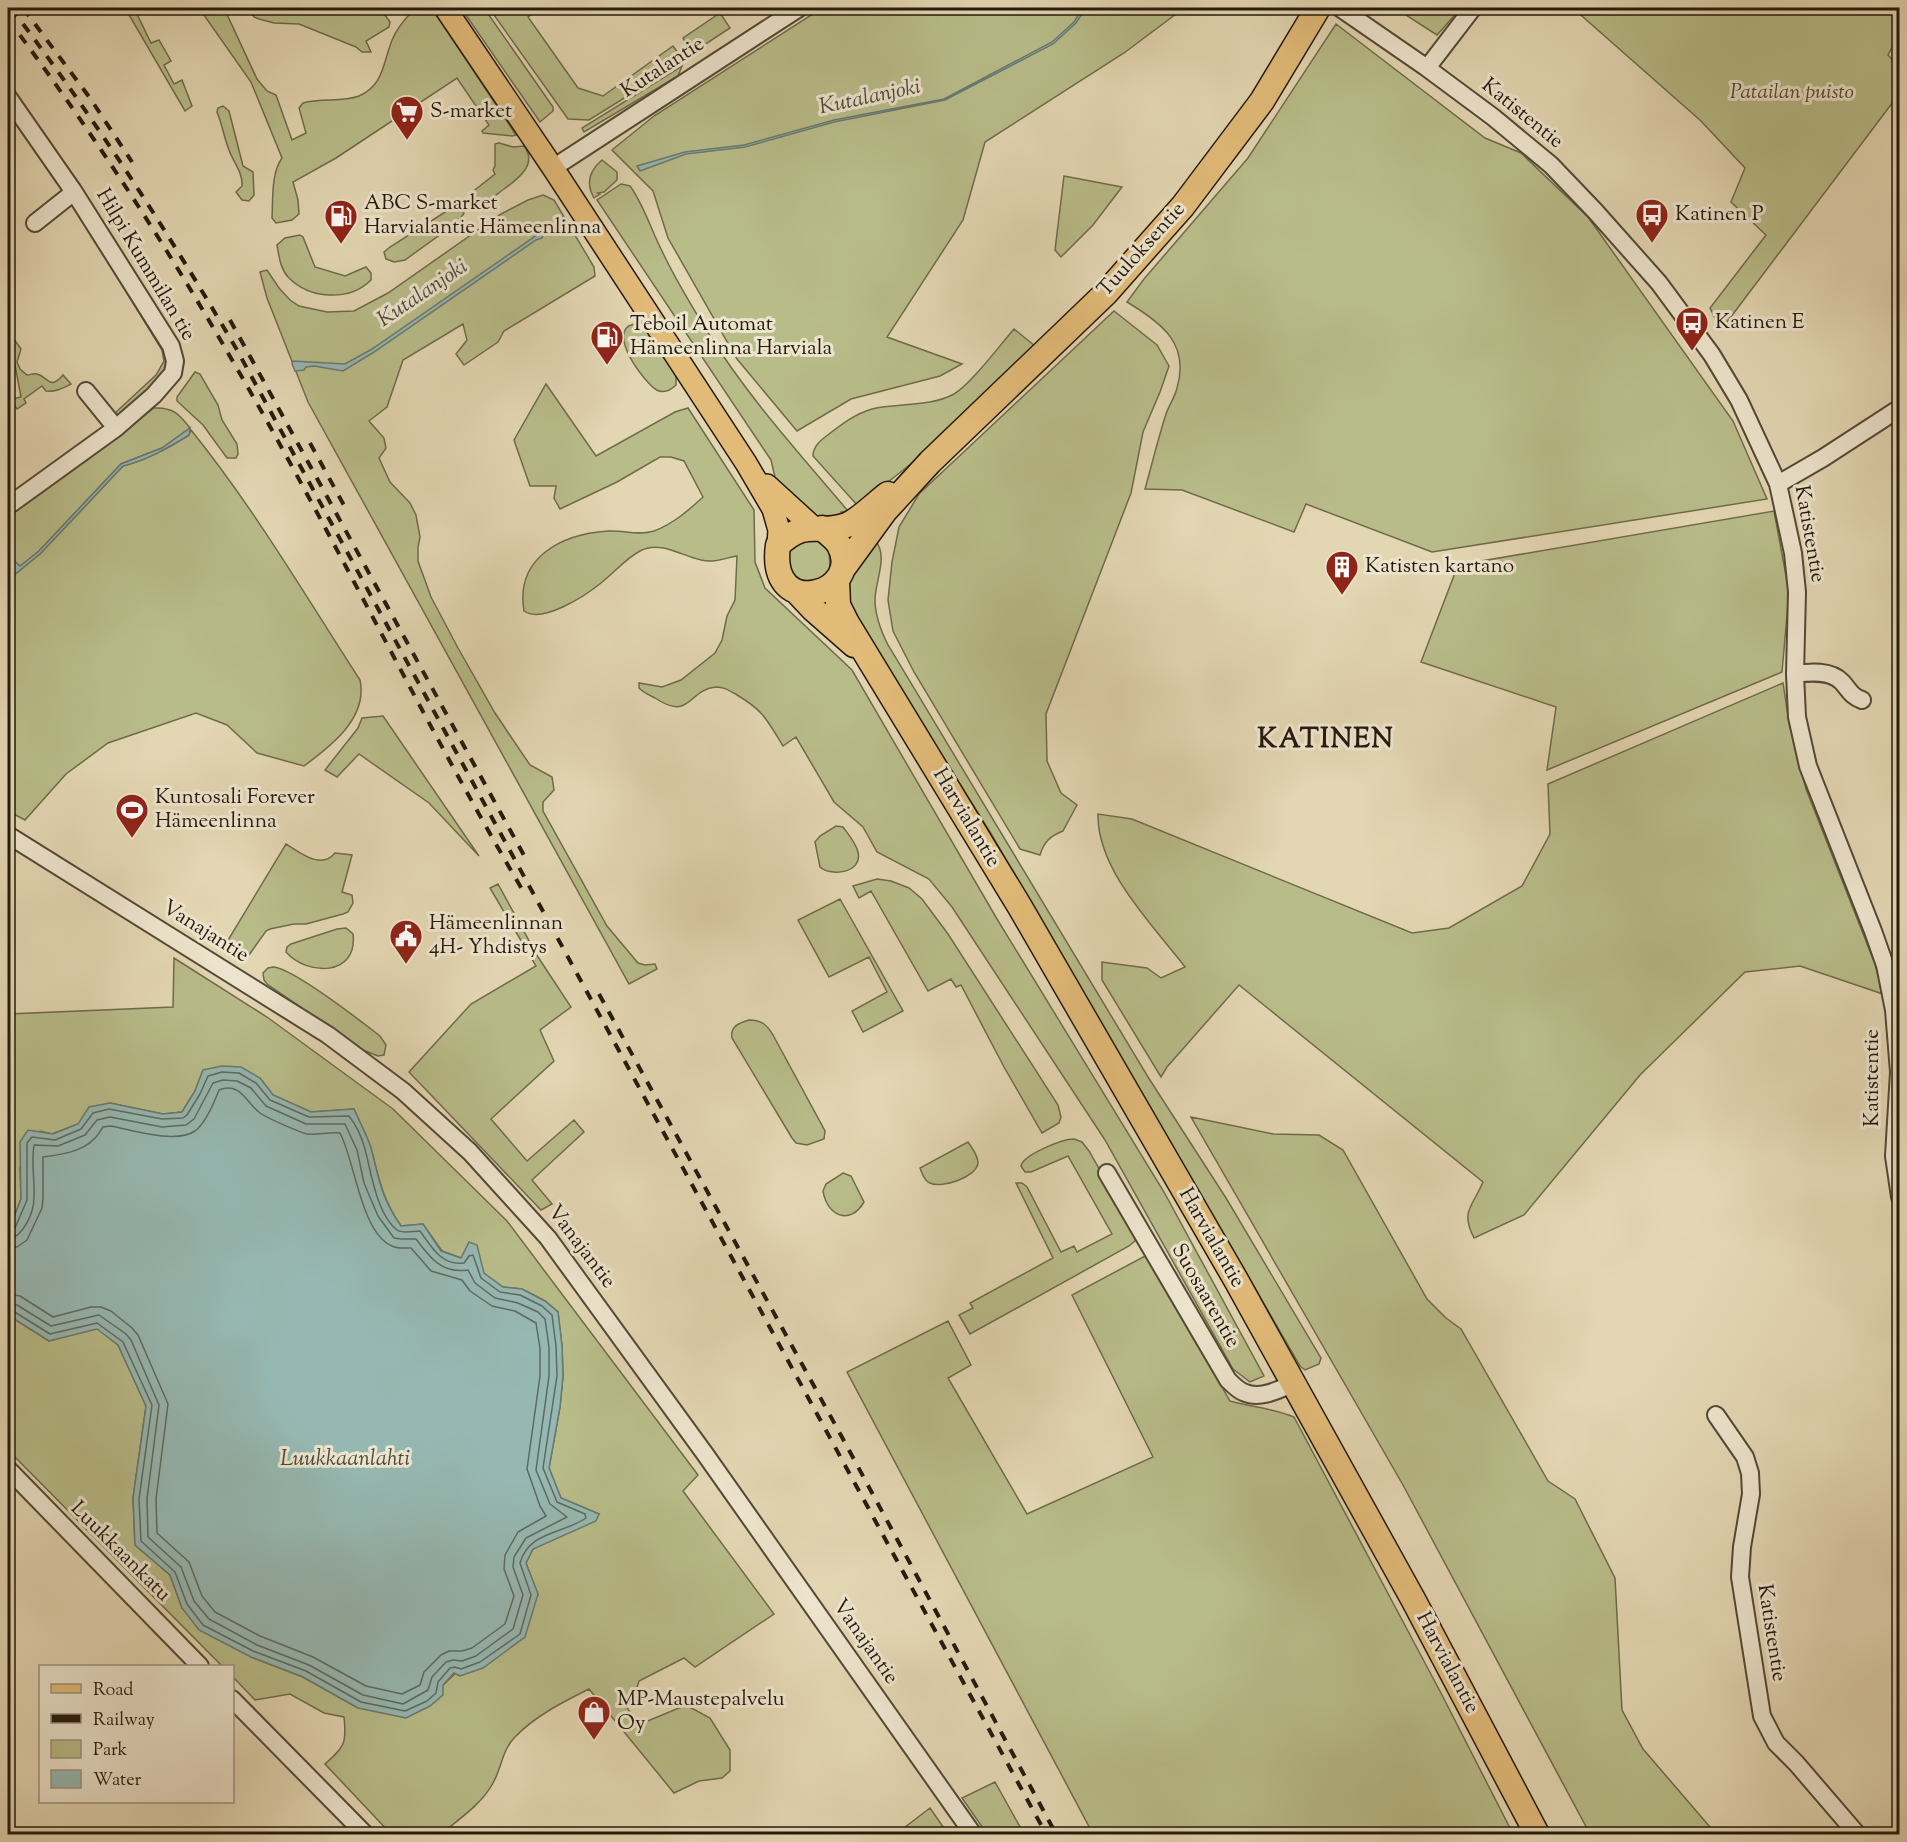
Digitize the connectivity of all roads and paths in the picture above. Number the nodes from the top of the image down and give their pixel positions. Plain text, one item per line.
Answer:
1 (445, 8) edge
2 (799, 8) edge
3 (1340, 8) edge
4 (1473, 8) edge
5 (1313, 16) edge
6 (1427, 68) junction
7 (8, 97) edge
8 (553, 168) junction
9 (74, 192) junction
10 (34, 223) dead end
11 (86, 391) dead end
12 (1897, 415) edge
13 (116, 428) junction
14 (930, 462) junction
15 (746, 463) junction
16 (1778, 484) junction
17 (8, 506) edge
18 (818, 528) junction
19 (778, 545) junction
20 (839, 575) junction
21 (797, 592) junction
22 (864, 654) junction
23 (1795, 674) junction
24 (1862, 700) dead end
25 (8, 835) edge
26 (1107, 1173) dead end
27 (1899, 1197) edge
28 (1294, 1383) junction
29 (1716, 1415) dead end
30 (8, 1469) edge
31 (199, 1665) edge
32 (234, 1701) edge
33 (365, 1834) edge
34 (973, 1834) edge
35 (1537, 1834) edge
36 (1857, 1834) edge

1 - 8 main road
2 - 8 street, Kutalantie
3 - 6 street, Katistentie
4 - 6 street
5 - 14 highway, Tuuloksentie
6 - 16 street, Katistentie
7 - 9 street, Hilpi Kummilan tie
8 - 15 main road
9 - 10 street
9 - 13 street, Hilpi Kummilan tie
11 - 13 street
12 - 16 street
13 - 17 street, Hilpi Kummilan tie
14 - 18 highway, Tuuloksentie
14 - 20 highway, Tuuloksentie
15 - 18 main road
15 - 19 main road
16 - 23 street, Katistentie
18 - 19 highway
18 - 20 highway
19 - 21 highway
20 - 21 highway
20 - 22 highway, Harvialantie
21 - 22 highway, Harvialantie
22 - 28 highway, Harvialantie
23 - 24 street
23 - 27 street, Katistentie
25 - 34 street, Vanajantie
26 - 28 street, Suosaarentie
28 - 35 highway, Harvialantie
29 - 36 street, Katistentie
30 - 31 street, Luukkaankatu
32 - 33 street

